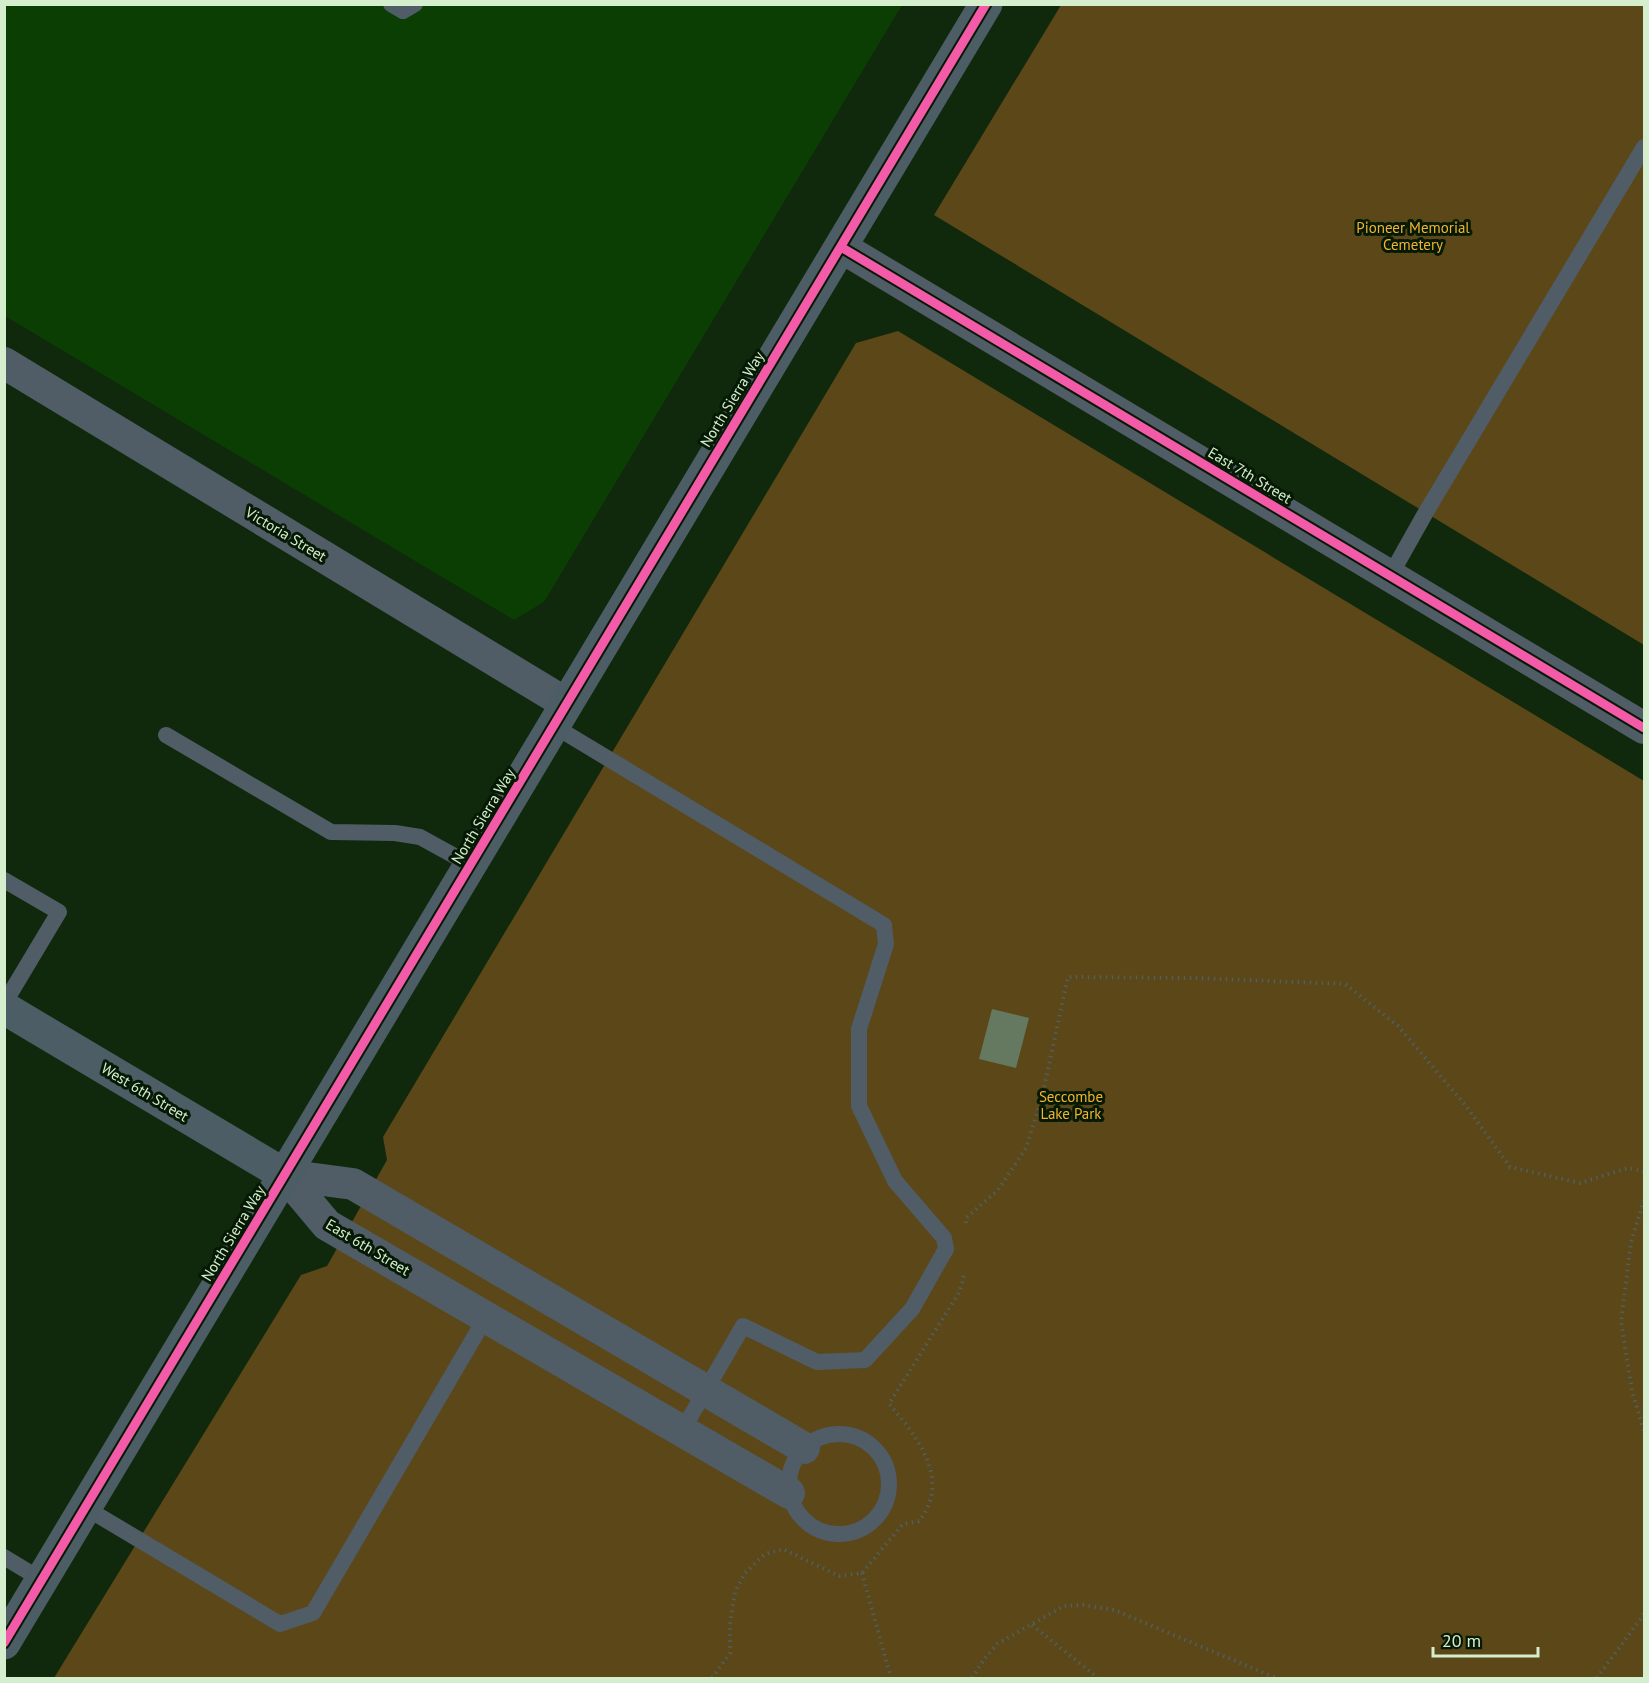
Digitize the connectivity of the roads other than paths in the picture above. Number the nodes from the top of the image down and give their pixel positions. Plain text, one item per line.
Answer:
1 (391, 4) edge
2 (415, 4) edge
3 (986, 4) edge
4 (1644, 147) edge
5 (841, 247) junction
6 (4, 363) edge
7 (1390, 576) junction
8 (560, 715) junction
9 (1644, 728) edge
10 (166, 735) dead end
11 (471, 865) junction
12 (4, 880) edge
13 (4, 1006) edge
14 (285, 1175) junction
15 (486, 1317) junction
16 (706, 1391) junction
17 (682, 1431) junction
18 (804, 1448) junction
19 (789, 1493) junction
20 (86, 1508) junction
21 (4, 1557) edge
22 (42, 1580) junction
23 (4, 1643) edge

1 - 2 lane
3 - 5 street, North Sierra Way
4 - 7 lane
5 - 7 street, East 7th Street
5 - 8 street, North Sierra Way
6 - 8 street, Victoria Street
7 - 9 street, East 7th Street
8 - 11 street, North Sierra Way
8 - 16 lane
10 - 11 lane
11 - 14 street, North Sierra Way
12 - 13 lane
13 - 14 street, West 6th Street
14 - 15 street, East 6th Street
14 - 16 street
14 - 20 street, North Sierra Way
15 - 17 street, East 6th Street
15 - 20 lane
16 - 17 lane
16 - 18 street
17 - 19 street, East 6th Street
18 - 19 lane
18 - 19 lane
20 - 22 street, North Sierra Way
21 - 22 lane
22 - 23 street, North Sierra Way

